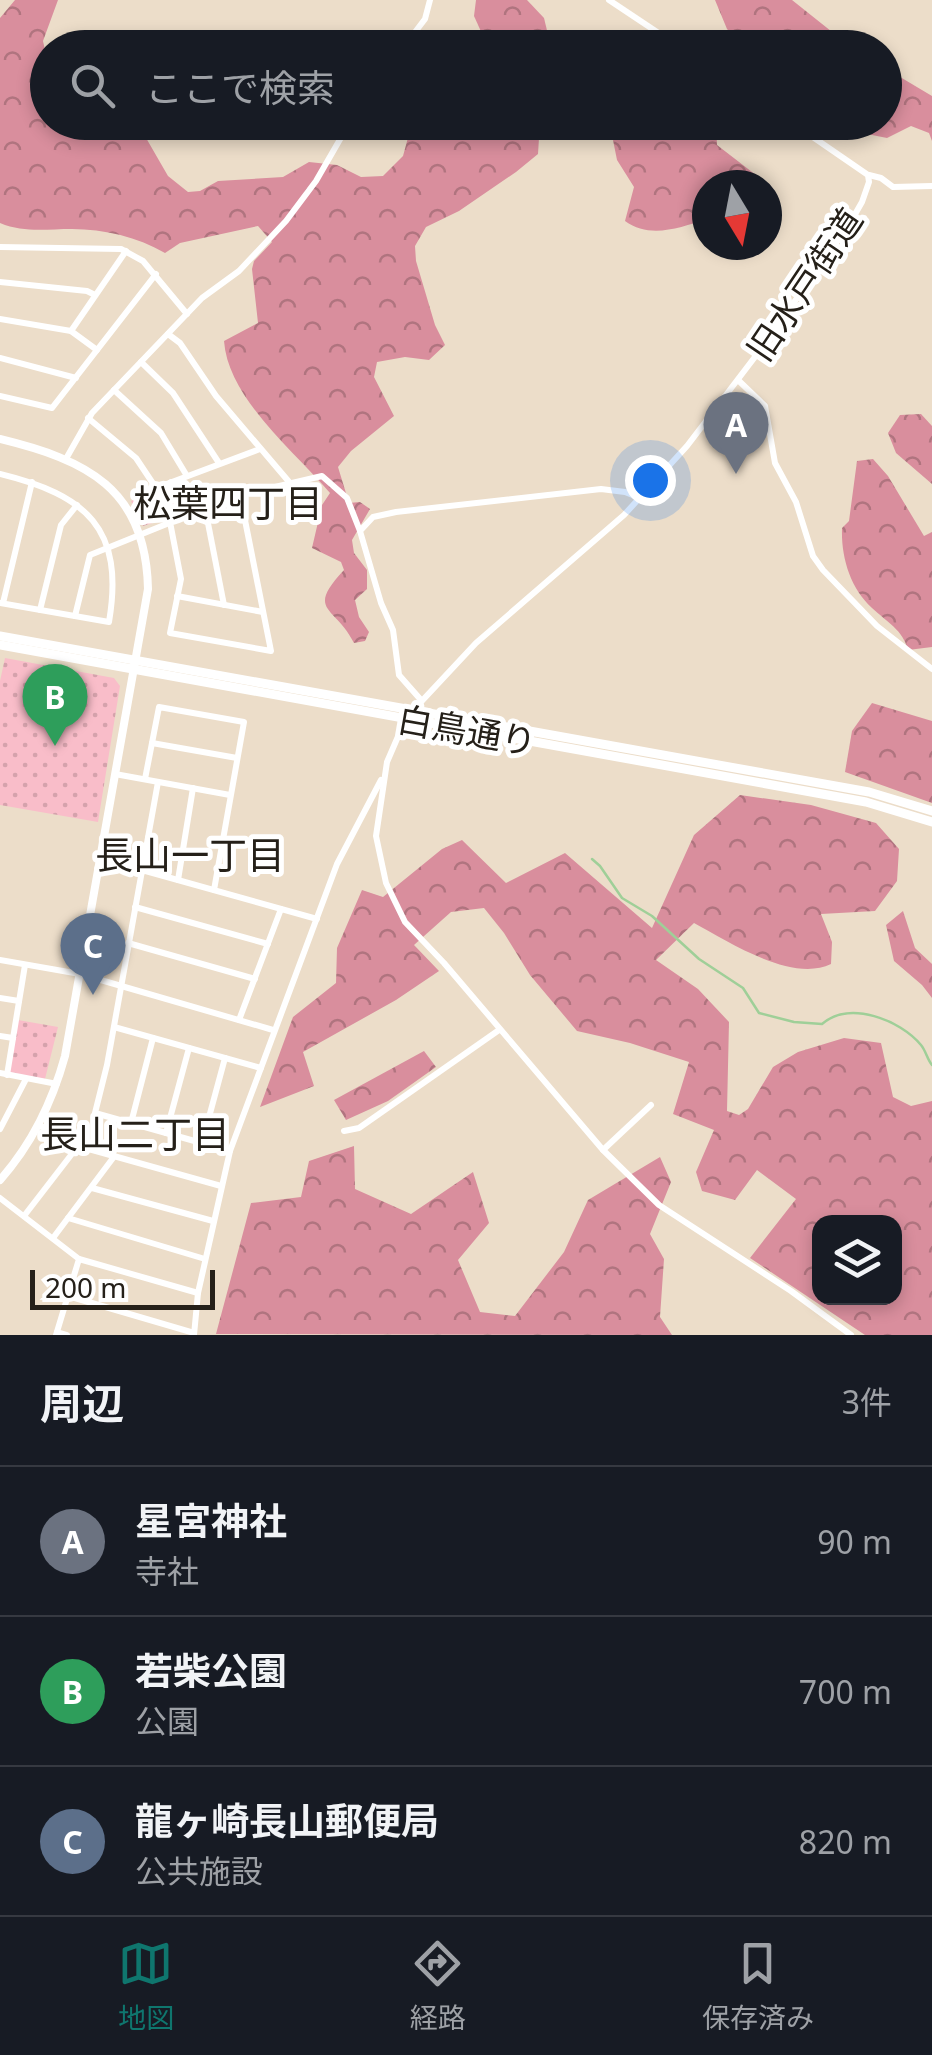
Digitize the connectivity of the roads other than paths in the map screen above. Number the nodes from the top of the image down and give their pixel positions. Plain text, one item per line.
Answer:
1 (430, 0) edge
2 (609, 0) edge
3 (416, 30) edge
4 (654, 30) edge
5 (339, 140) edge
6 (817, 140) edge
7 (868, 175) junction
8 (932, 186) edge
9 (1, 249) edge
10 (126, 251) junction
11 (156, 274) junction
12 (0, 282) edge
13 (95, 295) junction
14 (187, 314) junction
15 (0, 319) edge
16 (71, 331) junction
17 (168, 334) junction
18 (97, 350) junction
19 (0, 358) edge
20 (141, 362) junction
21 (76, 378) junction
22 (738, 380) junction
23 (114, 390) junction
24 (0, 396) edge
25 (88, 418) junction
26 (0, 439) edge
27 (260, 448) junction
28 (67, 457) junction
29 (219, 463) junction
30 (0, 474) edge
31 (187, 476) junction
32 (32, 482) junction
33 (171, 482) junction
34 (290, 483) junction
35 (240, 494) junction
36 (640, 498) junction
37 (78, 505) junction
38 (204, 508) junction
39 (184, 516) junction
40 (170, 522) junction
41 (360, 531) junction
42 (138, 535) junction
43 (108, 547) junction
44 (177, 596) junction
45 (1, 603) edge
46 (224, 605) junction
47 (40, 610) junction
48 (264, 612) junction
49 (75, 616) junction
50 (0, 636) edge
51 (0, 646) edge
52 (135, 665) junction
53 (932, 669) edge
54 (421, 700) junction
55 (410, 714) junction
56 (152, 743) junction
57 (237, 758) junction
58 (115, 774) junction
59 (384, 774) junction
60 (145, 779) junction
61 (158, 782) junction
62 (193, 788) junction
63 (230, 795) junction
64 (932, 811) edge
65 (932, 822) edge
66 (142, 870) junction
67 (178, 880) junction
68 (214, 890) junction
69 (135, 907) junction
70 (282, 909) junction
71 (317, 919) junction
72 (128, 943) junction
73 (268, 944) junction
74 (0, 960) edge
75 (25, 964) junction
76 (80, 974) junction
77 (254, 979) junction
78 (120, 985) junction
79 (0, 998) edge
80 (19, 1001) junction
81 (239, 1020) junction
82 (114, 1027) junction
83 (273, 1030) junction
84 (499, 1030) junction
85 (0, 1036) edge
86 (13, 1038) junction
87 (153, 1038) junction
88 (189, 1048) junction
89 (225, 1058) junction
90 (261, 1068) junction
91 (3, 1074) edge
92 (26, 1078) junction
93 (57, 1084) junction
94 (651, 1105) dead end
95 (131, 1123) junction
96 (39, 1125) junction
97 (0, 1129) edge
98 (344, 1131) dead end
99 (166, 1133) junction
100 (202, 1143) junction
101 (78, 1146) junction
102 (603, 1150) junction
103 (230, 1151) junction
104 (113, 1158) junction
105 (0, 1180) edge
106 (221, 1186) junction
107 (92, 1188) junction
108 (0, 1198) edge
109 (24, 1216) junction
110 (68, 1218) junction
111 (213, 1221) junction
112 (54, 1238) junction
113 (205, 1259) junction
114 (80, 1260) junction
115 (198, 1292) junction
116 (68, 1296) junction
117 (57, 1334) edge
118 (194, 1334) edge
119 (848, 1334) edge
120 (66, 1335) edge

1 - 3 street
2 - 4 street
5 - 14 street
6 - 7 street, 旧水戸街道
7 - 8 street
7 - 22 street, 旧水戸街道
9 - 10 street
10 - 11 street
10 - 13 street
11 - 14 street
11 - 18 street
12 - 13 street
13 - 16 street
14 - 17 street
15 - 16 street
16 - 18 street
17 - 20 street
17 - 27 street
18 - 21 street
19 - 21 street
20 - 23 street
20 - 29 street
21 - 24 street
22 - 36 street, 旧水戸街道
22 - 53 street
23 - 25 street
23 - 31 street
25 - 28 street
25 - 33 street
26 - 28 street
27 - 29 street
27 - 34 street
28 - 42 street
29 - 31 street
30 - 32 street
31 - 33 street
32 - 37 street
32 - 45 street
33 - 39 street
34 - 35 street
34 - 41 street
35 - 38 street
35 - 48 street
36 - 41 street
36 - 54 street, 旧水戸街道
37 - 43 street
37 - 47 street
38 - 39 street
38 - 46 street
39 - 40 street
40 - 42 street
40 - 44 street
41 - 54 street
42 - 43 street
42 - 52 street
43 - 49 street
43 - 49 street
44 - 46 street
44 - 48 street
45 - 47 street
46 - 48 street
47 - 49 street
50 - 52 main road, 白鳥通り
51 - 52 main road, 白鳥通り
52 - 55 main road, 白鳥通り
52 - 58 street
54 - 55 street, 旧水戸街道
55 - 59 street, 旧水戸街道
55 - 64 main road, 白鳥通り
55 - 65 main road, 白鳥通り
56 - 57 street
56 - 57 street
56 - 60 street
57 - 63 street
58 - 60 street
58 - 76 street
59 - 71 street
59 - 84 street
60 - 61 street
61 - 62 street
61 - 66 street
62 - 63 street
62 - 67 street
63 - 68 street
66 - 67 street
66 - 69 street
67 - 68 street
68 - 70 street
69 - 72 street
69 - 73 street
70 - 71 street
70 - 73 street
71 - 83 street
72 - 77 street
72 - 78 street
73 - 77 street
74 - 75 street
75 - 76 street
75 - 80 street
76 - 78 street
76 - 93 street
77 - 81 street
78 - 81 street
78 - 82 street
79 - 80 street
80 - 86 street
81 - 83 street
82 - 87 street
82 - 95 street
83 - 90 street
84 - 98 street
84 - 102 street
85 - 86 street
86 - 91 street
87 - 88 street
87 - 95 street
88 - 89 street
88 - 99 street
89 - 90 street
89 - 100 street
90 - 103 street
91 - 92 street
92 - 93 street
92 - 97 street
93 - 96 street
94 - 102 street
95 - 99 street
96 - 101 street
96 - 105 street
99 - 100 street
100 - 103 street
101 - 104 street
101 - 109 street
102 - 119 street
103 - 106 street
104 - 106 street
104 - 107 street
106 - 111 street
107 - 110 street
107 - 111 street
108 - 109 street
109 - 112 street
110 - 112 street
110 - 113 street
111 - 113 street
112 - 114 street
113 - 115 street
114 - 115 street
114 - 116 street
115 - 118 street
116 - 117 street
116 - 118 street
117 - 120 street

